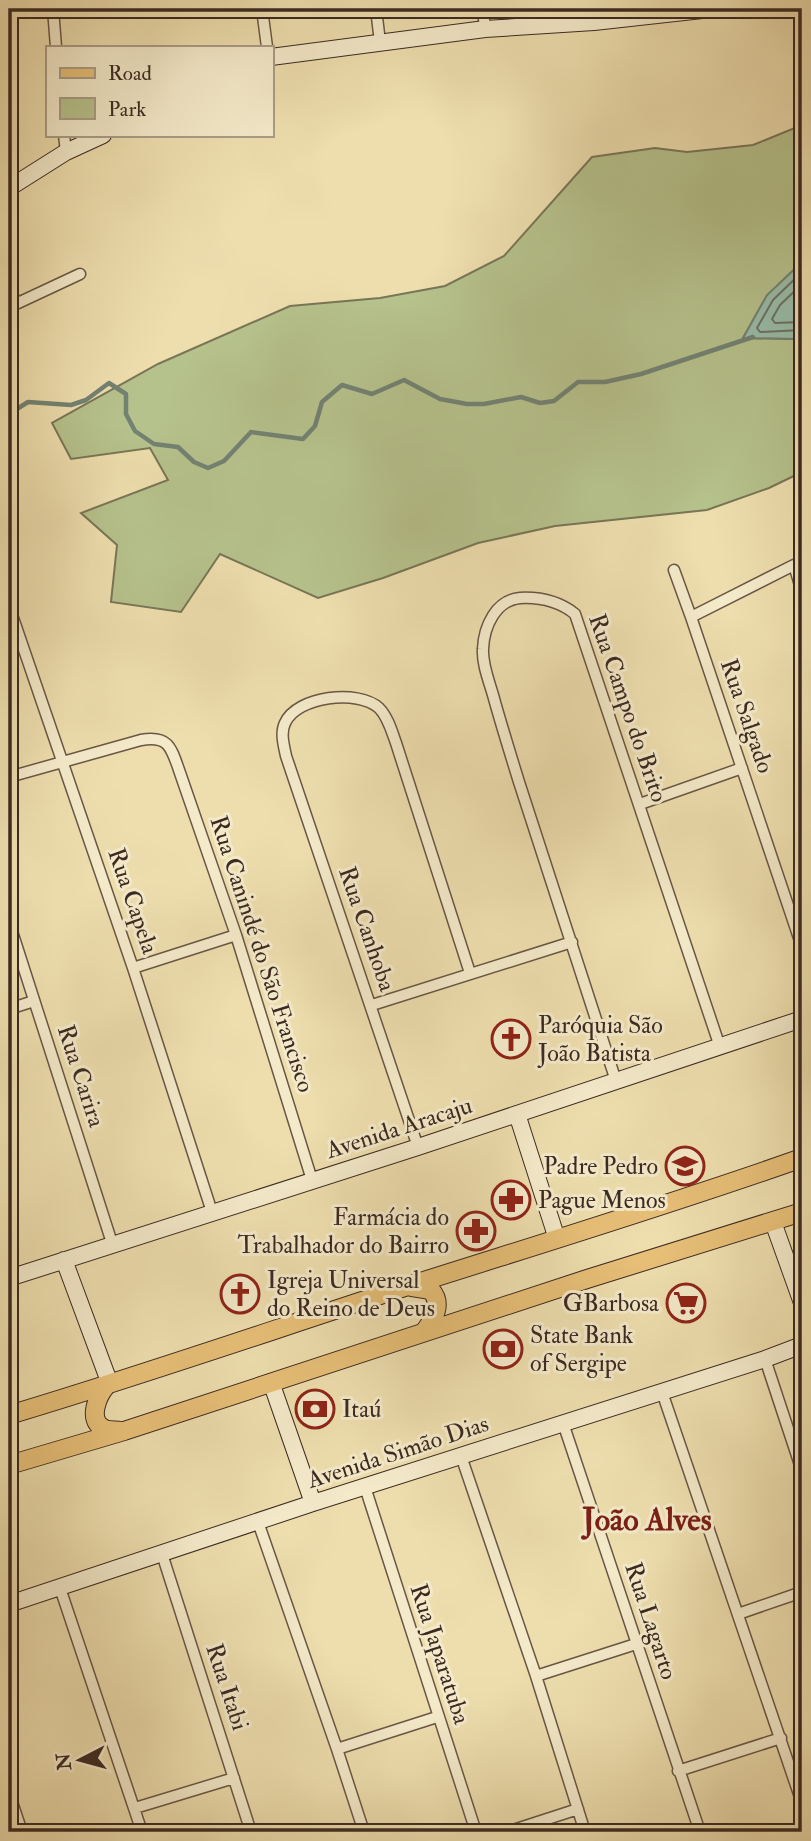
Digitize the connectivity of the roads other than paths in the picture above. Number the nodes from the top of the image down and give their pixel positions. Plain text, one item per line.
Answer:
1 (53, 9) edge
2 (262, 9) edge
3 (376, 9) edge
4 (483, 9) edge
5 (703, 9) edge
6 (711, 9) edge
7 (593, 15) edge
8 (485, 29) junction
9 (380, 42) junction
10 (56, 46) edge
11 (267, 46) edge
12 (273, 57) edge
13 (64, 136) edge
14 (101, 136) edge
15 (66, 152) junction
16 (9, 188) edge
17 (80, 274) dead end
18 (9, 292) edge
19 (674, 569) dead end
20 (802, 592) edge
21 (9, 606) edge
22 (691, 617) junction
23 (64, 762) junction
24 (742, 768) junction
25 (9, 778) edge
26 (640, 804) junction
27 (9, 922) edge
28 (236, 935) junction
29 (572, 942) junction
30 (802, 947) edge
31 (134, 968) junction
32 (470, 973) junction
33 (34, 1001) junction
34 (372, 1005) junction
35 (9, 1009) edge
36 (802, 1019) edge
37 (720, 1047) junction
38 (616, 1080) junction
39 (517, 1114) junction
40 (418, 1147) junction
41 (802, 1158) edge
42 (312, 1180) junction
43 (212, 1212) junction
44 (802, 1212) edge
45 (773, 1223) junction
46 (557, 1239) junction
47 (112, 1243) junction
48 (64, 1260) junction
49 (9, 1276) edge
50 (407, 1287) junction
51 (802, 1303) edge
52 (424, 1332) junction
53 (802, 1345) edge
54 (765, 1359) junction
55 (271, 1382) junction
56 (108, 1385) junction
57 (662, 1392) junction
58 (9, 1415) edge
59 (563, 1423) junction
60 (124, 1431) junction
61 (461, 1456) junction
62 (9, 1465) edge
63 (802, 1471) edge
64 (365, 1487) junction
65 (313, 1503) junction
66 (258, 1521) junction
67 (162, 1554) junction
68 (60, 1588) junction
69 (802, 1592) edge
70 (9, 1604) edge
71 (738, 1614) junction
72 (636, 1644) junction
73 (536, 1676) junction
74 (437, 1717) junction
75 (781, 1738) junction
76 (337, 1749) junction
77 (678, 1771) junction
78 (234, 1778) junction
79 (9, 1798) edge
80 (802, 1803) edge
81 (135, 1808) junction
82 (578, 1809) junction
83 (22, 1832) edge
84 (142, 1832) edge
85 (251, 1832) edge
86 (363, 1832) edge
87 (476, 1832) edge
88 (507, 1832) edge
89 (585, 1832) edge
90 (700, 1832) edge

1 - 10 street
2 - 11 street
3 - 9 street
4 - 8 street
5 - 6 street
5 - 7 street
7 - 8 street
8 - 9 street
9 - 12 street
13 - 15 street
14 - 15 street
15 - 16 street
17 - 18 street
19 - 22 street, Rua Salgado
20 - 22 street
21 - 23 street, Rua Capela
22 - 24 street, Rua Salgado
23 - 25 street
23 - 28 street, Rua Canindé do São Francisco
23 - 31 street, Rua Capela
24 - 26 street
24 - 30 street, Rua Salgado
26 - 29 street, Rua Campo do Brito
26 - 37 street, Rua Campo do Brito
27 - 33 street, Rua Carira
28 - 31 street
28 - 42 street, Rua Canindé do São Francisco
29 - 32 street
29 - 38 street, Rua Campo do Brito
31 - 43 street, Rua Capela
32 - 34 street
32 - 34 street, Rua Canhoba
33 - 35 street
33 - 47 street, Rua Carira
34 - 40 street, Rua Canhoba
36 - 37 street, Avenida Aracaju
37 - 38 street, Avenida Aracaju
38 - 39 street, Avenida Aracaju
39 - 40 street, Avenida Aracaju
39 - 46 street
40 - 42 street, Avenida Aracaju
41 - 46 main road
42 - 43 street, Avenida Aracaju
43 - 47 street, Avenida Aracaju
44 - 45 main road
45 - 51 street
45 - 52 main road
46 - 50 main road
47 - 48 street, Avenida Aracaju
48 - 49 street, Avenida Aracaju
48 - 56 street
50 - 52 main road
50 - 56 main road
52 - 55 main road
53 - 54 street, Avenida Simão Dias
54 - 57 street, Avenida Simão Dias
54 - 63 street
55 - 60 main road
55 - 65 street
56 - 58 main road
56 - 60 main road
57 - 59 street, Avenida Simão Dias
57 - 71 street
59 - 61 street, Avenida Simão Dias
59 - 72 street, Rua Lagarto
60 - 62 main road
61 - 64 street, Avenida Simão Dias
61 - 73 street
64 - 65 street, Avenida Simão Dias
64 - 74 street, Rua Japaratuba
65 - 66 street, Avenida Simão Dias
66 - 67 street, Avenida Simão Dias
66 - 76 street
67 - 68 street, Avenida Simão Dias
67 - 78 street, Rua Itabi
68 - 70 street, Avenida Simão Dias
68 - 81 street
69 - 71 street
71 - 75 street
72 - 73 street
72 - 77 street, Rua Lagarto
73 - 82 street
74 - 76 street
74 - 87 street, Rua Japaratuba
75 - 77 street
75 - 80 street
76 - 86 street
77 - 90 street, Rua Lagarto
78 - 81 street
78 - 85 street, Rua Itabi
79 - 83 street
81 - 84 street
82 - 88 street
82 - 89 street

